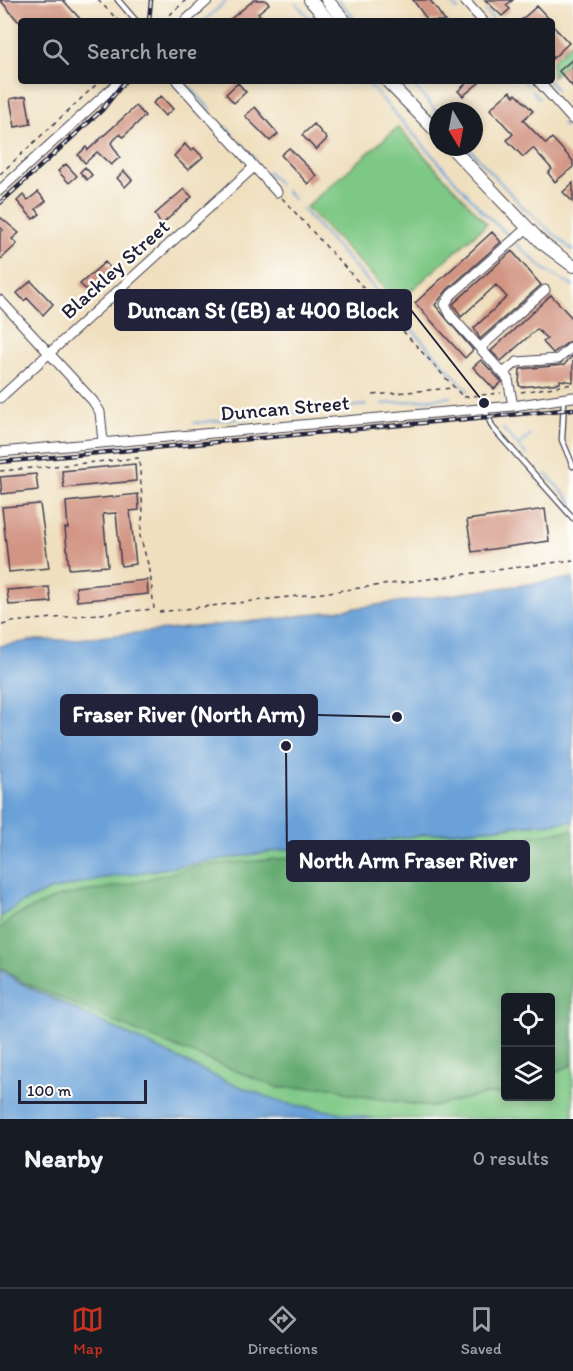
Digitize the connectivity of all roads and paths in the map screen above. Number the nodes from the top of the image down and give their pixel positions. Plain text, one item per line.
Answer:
1 (98, 0) edge
2 (118, 0) edge
3 (186, 0) edge
4 (208, 0) edge
5 (310, 0) edge
6 (327, 0) edge
7 (464, 0) edge
8 (116, 18) edge
9 (133, 18) edge
10 (166, 18) edge
11 (188, 18) edge
12 (326, 18) edge
13 (342, 18) edge
14 (480, 18) edge
15 (97, 84) edge
16 (117, 84) edge
17 (180, 84) edge
18 (390, 84) edge
19 (399, 84) edge
20 (541, 84) edge
21 (417, 110) junction
22 (573, 120) edge
23 (429, 123) edge
24 (459, 156) edge
25 (254, 167) junction
26 (0, 174) edge
27 (0, 189) edge
28 (277, 192) joint
29 (527, 228) junction
30 (573, 266) edge
31 (545, 290) dead end
32 (0, 300) edge
33 (573, 346) edge
34 (480, 348) junction
35 (49, 353) junction
36 (503, 373) junction
37 (454, 388) junction
38 (373, 395) dead end
39 (463, 397) dead end
40 (0, 398) edge
41 (568, 398) edge
42 (513, 406) junction
43 (484, 408) junction
44 (103, 442) junction
45 (0, 452) edge
46 (573, 466) edge
47 (0, 471) edge
48 (573, 518) edge
49 (573, 560) edge
50 (159, 612) dead end
51 (0, 626) edge

1 - 8 path
2 - 9 lane
3 - 10 path
4 - 11 street
5 - 12 main road
6 - 13 main road
7 - 14 street
15 - 26 path
16 - 27 street
17 - 25 street
18 - 21 main road
19 - 21 main road
20 - 22 street
21 - 23 main road
24 - 29 main road
25 - 28 street
25 - 35 street, Blackley Street
28 - 37 path
29 - 30 main road
29 - 34 street
31 - 34 street
32 - 35 street
33 - 36 street
34 - 36 street
35 - 40 street, Blackley Street
35 - 44 street
36 - 42 street
37 - 38 path
37 - 39 path
41 - 42 street, Duncan Street
41 - 46 lane
42 - 43 street, Duncan Street
43 - 44 street, Duncan Street
43 - 48 lane
44 - 45 street, Duncan Street
47 - 51 path
49 - 50 path

